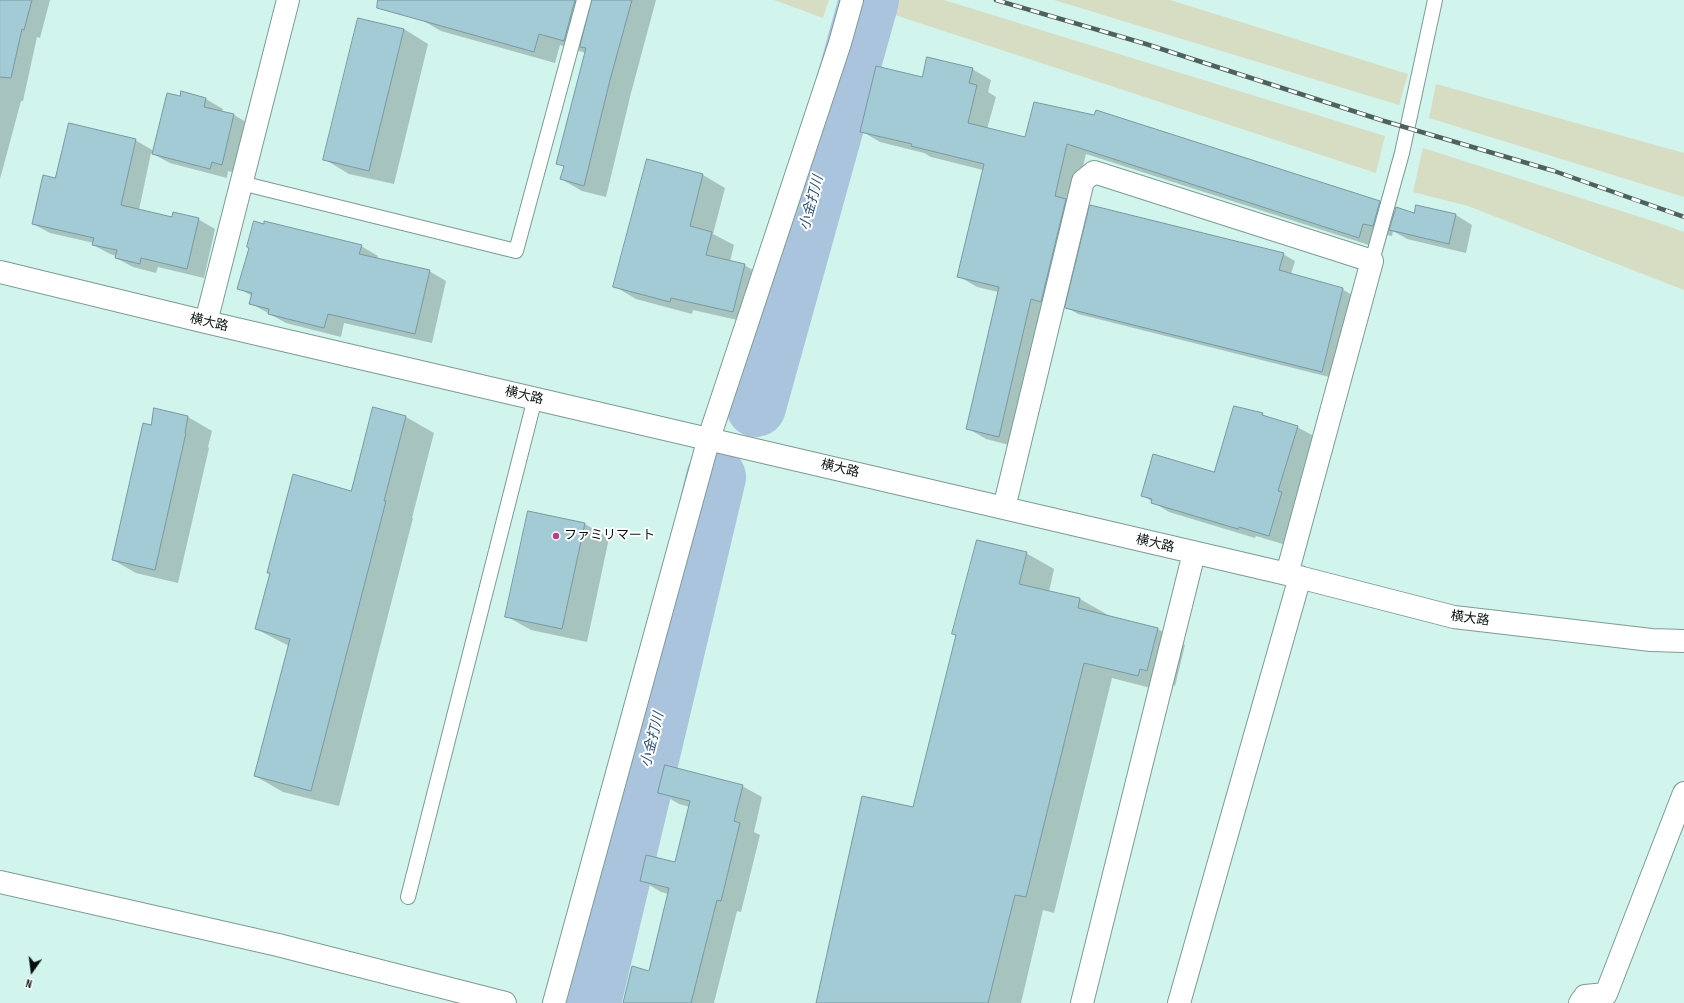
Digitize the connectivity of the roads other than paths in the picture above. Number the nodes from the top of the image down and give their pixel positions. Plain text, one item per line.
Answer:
1 (288, 0) edge
2 (584, 0) edge
3 (852, 0) edge
4 (1434, 0) edge
5 (241, 183) junction
6 (1372, 261) junction
7 (0, 272) edge
8 (206, 322) junction
9 (535, 398) junction
10 (709, 438) junction
11 (1004, 508) junction
12 (1194, 553) junction
13 (1293, 575) junction
14 (1684, 641) edge
15 (1684, 793) edge
16 (0, 882) edge
17 (408, 897) dead end
18 (505, 1003) edge
19 (554, 1003) edge
20 (1082, 1003) edge
21 (1179, 1003) edge
22 (1580, 1003) edge

1 - 5 street
2 - 5 lane
3 - 10 street
4 - 6 lane
5 - 8 street
6 - 11 street
6 - 13 street
7 - 8 street, 横大路
8 - 9 street, 横大路
9 - 10 street, 横大路
9 - 17 lane
10 - 11 street, 横大路
10 - 19 street
11 - 12 street, 横大路
12 - 13 street, 横大路
12 - 20 street
13 - 14 street, 横大路
13 - 21 street
15 - 22 street
16 - 18 street

